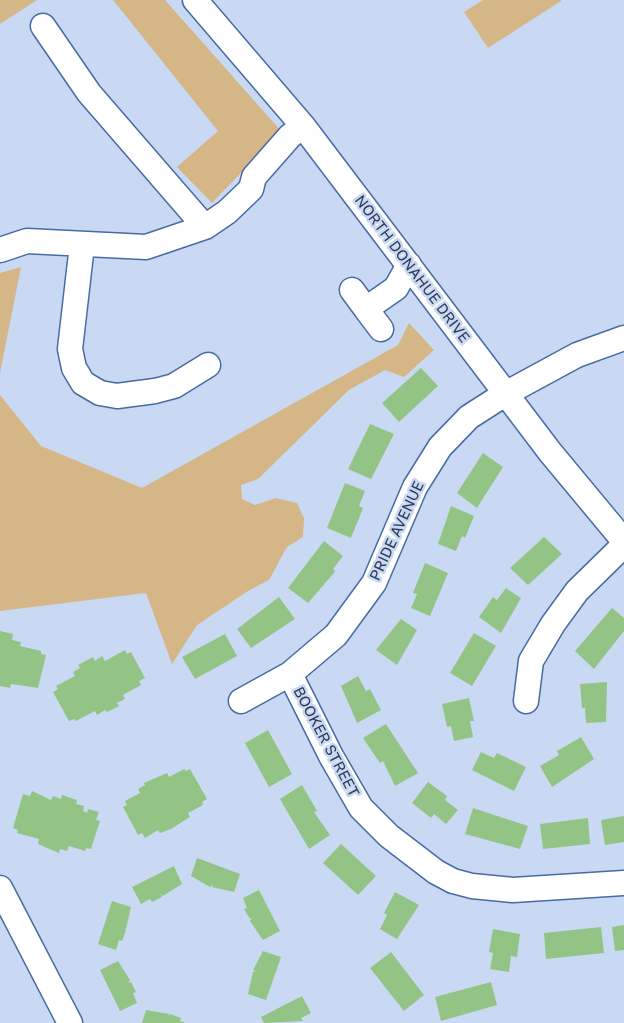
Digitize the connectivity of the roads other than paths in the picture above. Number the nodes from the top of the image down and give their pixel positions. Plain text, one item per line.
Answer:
1 (195, 0) edge
2 (43, 26) dead end
3 (303, 126) junction
4 (205, 227) junction
5 (82, 245) junction
6 (0, 250) edge
7 (409, 265) junction
8 (352, 290) dead end
9 (366, 309) junction
10 (381, 329) dead end
11 (624, 338) edge
12 (208, 365) dead end
13 (505, 394) junction
14 (624, 543) edge
15 (290, 674) junction
16 (241, 701) dead end
17 (526, 701) dead end
18 (624, 883) edge
19 (0, 888) edge
20 (70, 1023) edge

1 - 3 street, NORTH DONAHUE DRIVE
2 - 4 street
3 - 4 street
3 - 7 street, NORTH DONAHUE DRIVE
4 - 5 street
5 - 6 street
5 - 12 street
7 - 9 street
7 - 13 street, NORTH DONAHUE DRIVE
8 - 9 street
9 - 10 street
11 - 13 street, PRIDE AVENUE
13 - 14 street, NORTH DONAHUE DRIVE
13 - 15 street, PRIDE AVENUE
14 - 17 street
15 - 16 street, PRIDE AVENUE
15 - 18 street, BOOKER STREET
19 - 20 street

